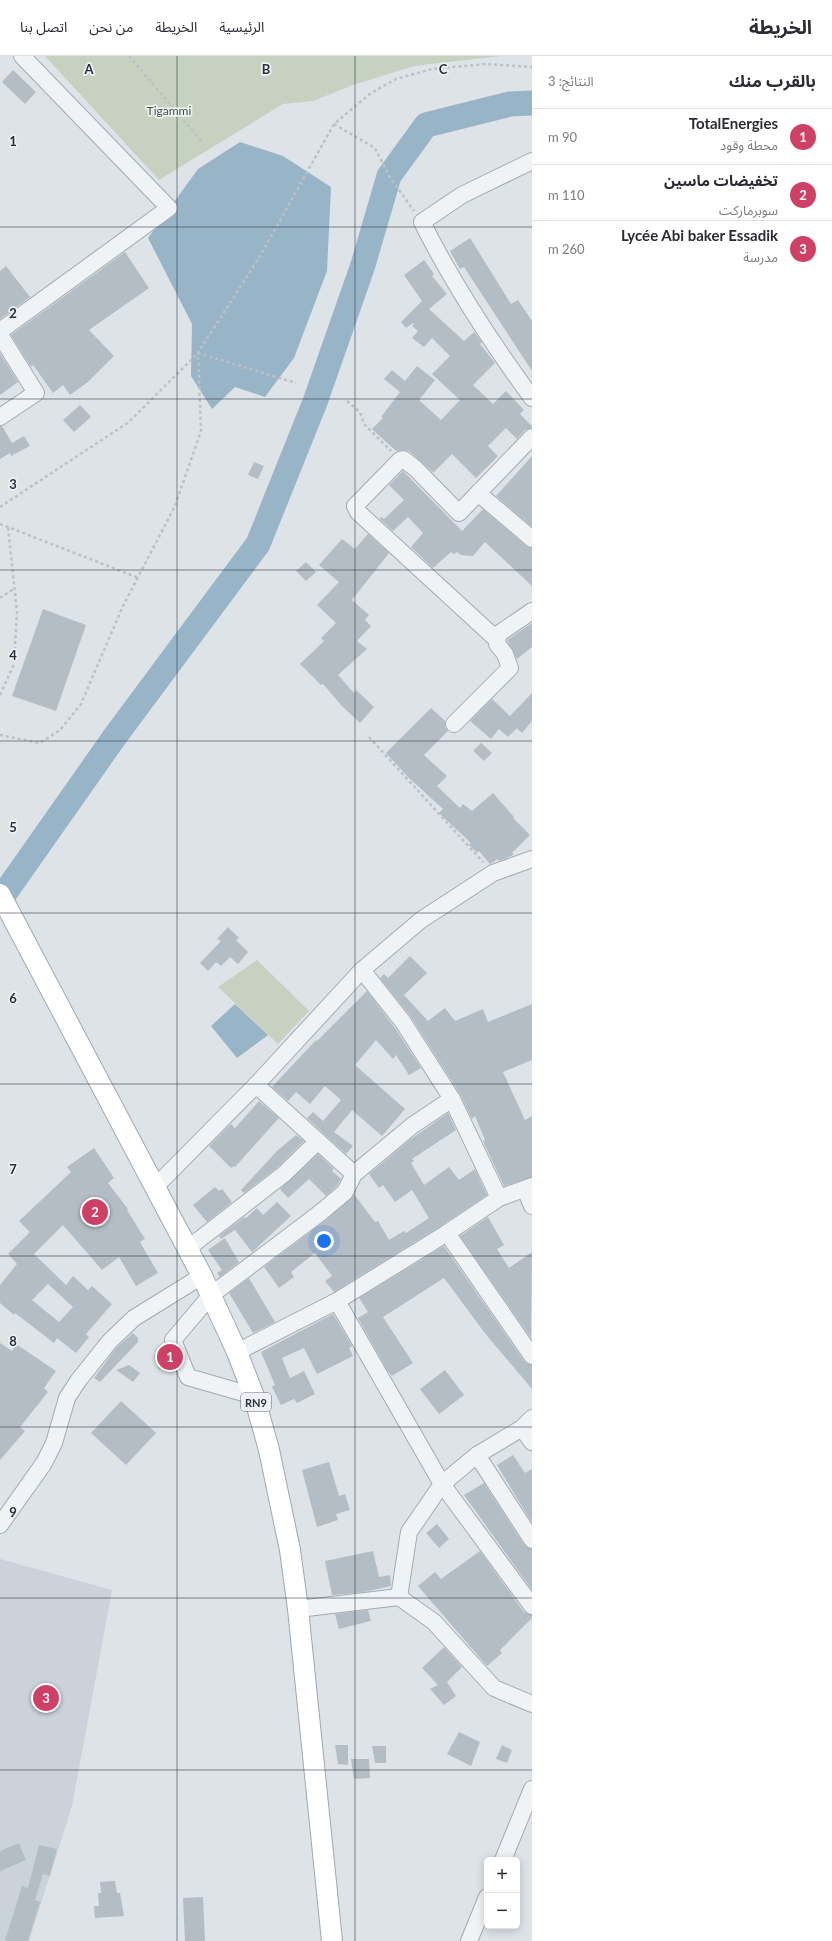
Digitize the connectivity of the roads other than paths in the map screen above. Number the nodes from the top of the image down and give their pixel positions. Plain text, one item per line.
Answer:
1 (22, 56) edge
2 (532, 161) edge
3 (0, 331) edge
4 (0, 335) edge
5 (532, 398) edge
6 (0, 417) edge
7 (532, 437) edge
8 (478, 493) junction
9 (532, 538) edge
10 (532, 611) edge
11 (498, 634) junction
12 (454, 724) dead end
13 (532, 859) edge
14 (0, 894) edge
15 (362, 970) junction
16 (256, 1085) junction
17 (452, 1099) junction
18 (318, 1141) junction
19 (354, 1174) junction
20 (154, 1187) junction
21 (528, 1187) edge
22 (499, 1198) junction
23 (532, 1206) edge
24 (447, 1233) junction
25 (187, 1249) junction
26 (202, 1276) junction
27 (211, 1295) junction
28 (337, 1301) junction
29 (238, 1352) junction
30 (532, 1356) edge
31 (254, 1396) junction
32 (527, 1423) edge
33 (532, 1442) edge
34 (477, 1455) junction
35 (442, 1484) junction
36 (0, 1525) edge
37 (532, 1540) edge
38 (399, 1598) junction
39 (532, 1606) edge
40 (298, 1609) junction
41 (532, 1704) edge
42 (532, 1789) edge
43 (503, 1857) edge
44 (484, 1904) edge
45 (332, 1941) edge
46 (469, 1941) edge

1 - 3 street
2 - 5 street
4 - 6 street
7 - 8 street
8 - 9 street
8 - 11 street
10 - 11 street
11 - 12 street
13 - 15 street
14 - 20 main road, RN9
15 - 16 street
15 - 17 street
16 - 18 street
16 - 20 street
17 - 19 street
17 - 22 street
18 - 19 street
18 - 25 street
19 - 27 street
20 - 25 main road, RN9
21 - 22 street
21 - 23 street
22 - 24 street
24 - 28 street
24 - 30 street
25 - 26 main road, RN9
26 - 27 main road, RN9
26 - 36 street
27 - 29 main road, RN9
27 - 31 street
28 - 29 street
28 - 35 street
29 - 31 main road, RN9
31 - 40 main road, RN9
32 - 33 street
32 - 34 street
34 - 35 street
34 - 37 street
35 - 38 street
35 - 39 street
38 - 40 street
38 - 41 street
40 - 45 main road, RN9
42 - 43 street
44 - 46 street

